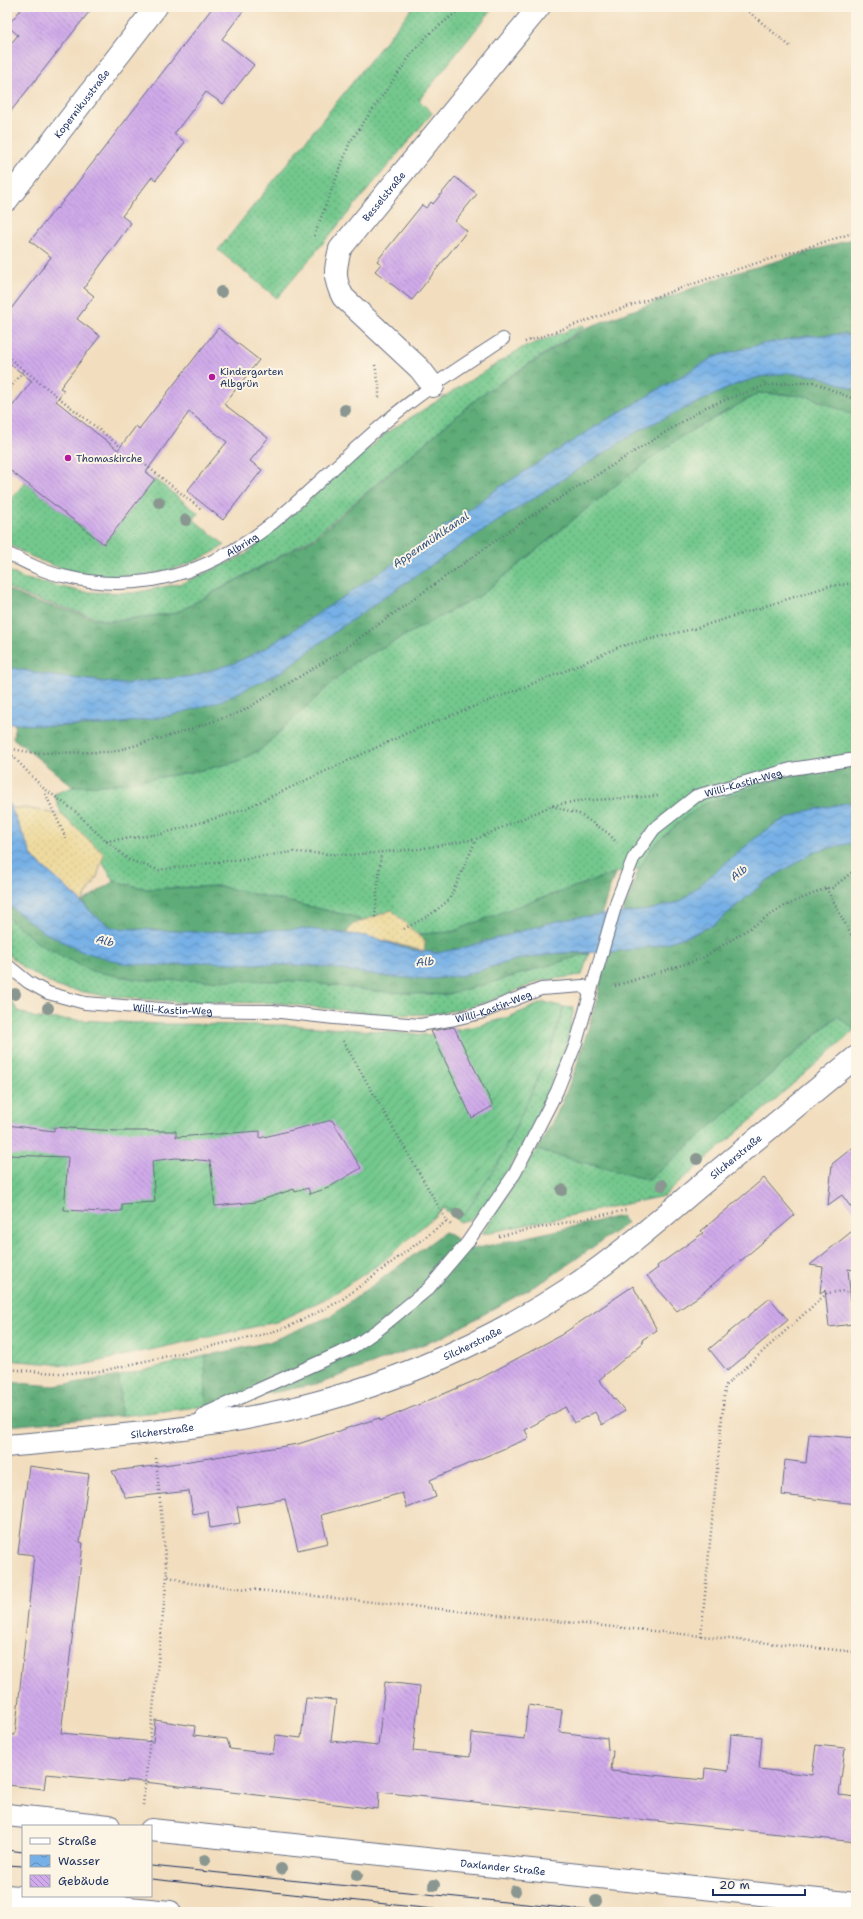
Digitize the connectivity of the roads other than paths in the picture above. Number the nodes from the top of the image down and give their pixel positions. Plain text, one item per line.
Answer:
1 (156, 7) edge
2 (539, 7) edge
3 (7, 200) edge
4 (503, 339) road end
5 (433, 386) junction
6 (7, 553) edge
7 (856, 759) edge
8 (7, 964) edge
9 (590, 994) junction
10 (856, 1057) edge
11 (195, 1426) junction
12 (7, 1446) edge
13 (7, 1815) edge
14 (100, 1825) edge
15 (152, 1830) edge
16 (7, 1896) edge
17 (856, 1904) edge
18 (27, 1905) edge
19 (156, 1911) edge

1 - 3 street, Kopernikusstraße
2 - 5 street, Besselstraße
4 - 5 lane, Albring
5 - 6 lane, Albring
7 - 9 lane, Willi-Kastin-Weg
8 - 9 lane, Willi-Kastin-Weg
9 - 11 lane
10 - 11 street, Silcherstraße
11 - 12 street, Silcherstraße
13 - 14 street
15 - 17 street, Daxlander Straße
16 - 18 street
18 - 19 street

